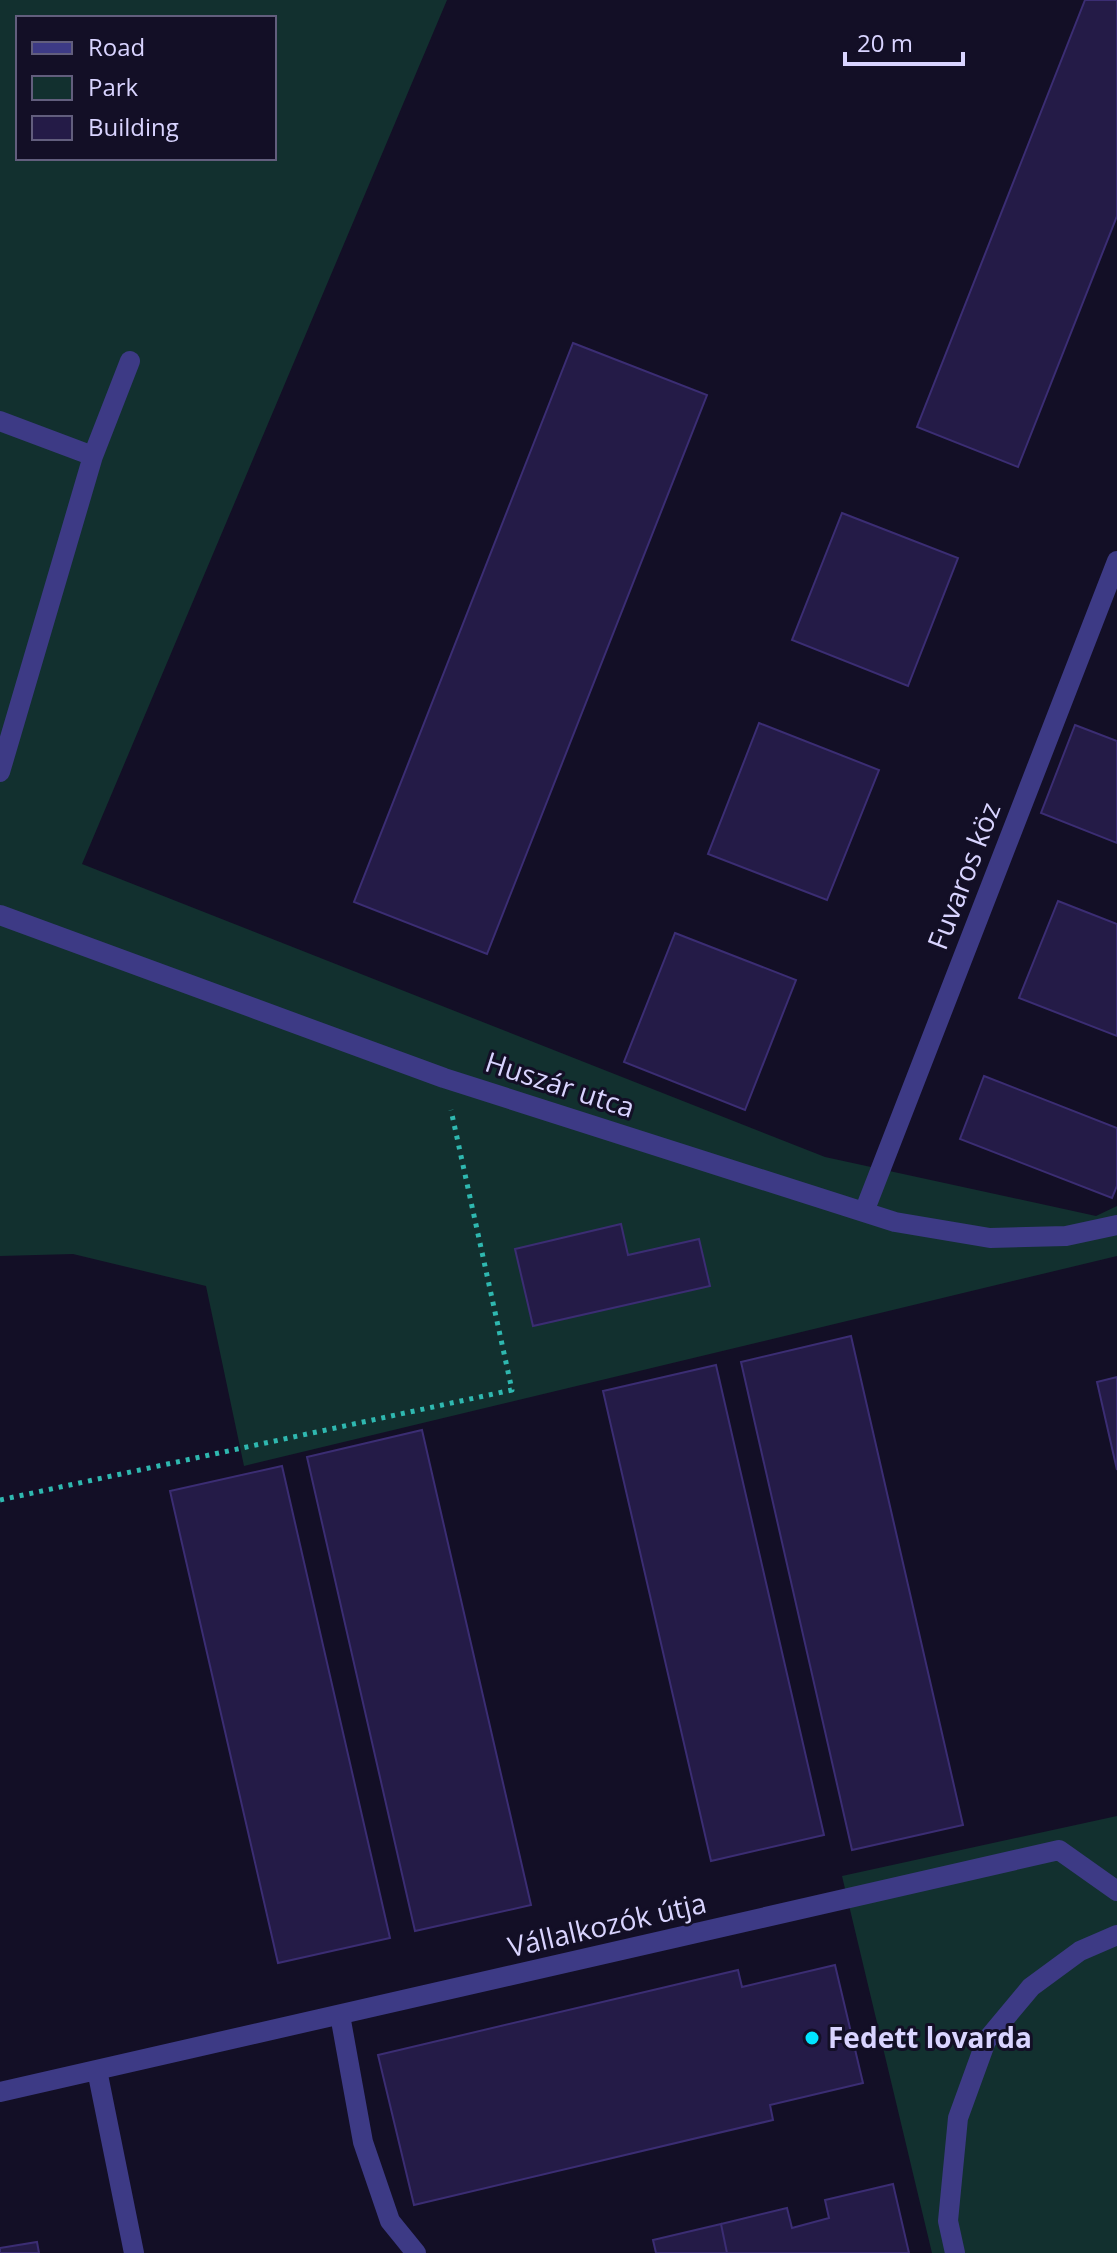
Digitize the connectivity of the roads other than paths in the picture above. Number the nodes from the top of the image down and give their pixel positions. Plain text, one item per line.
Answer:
1 (130, 361) dead end
2 (0, 421) edge
3 (93, 456) junction
4 (1117, 561) edge
5 (0, 772) edge
6 (0, 915) edge
7 (864, 1212) junction
8 (1117, 1225) edge
9 (1117, 1891) edge
10 (1117, 1935) edge
11 (340, 2015) junction
12 (97, 2070) junction
13 (0, 2092) edge
14 (134, 2253) edge
15 (416, 2253) edge
16 (955, 2253) edge

1 - 3 street
2 - 3 street
3 - 5 street
4 - 7 street, Fuvaros köz
6 - 7 street, Huszár utca
7 - 8 street, Huszár utca
9 - 11 street, Vállalkozók útja
10 - 16 street
11 - 12 street, Vállalkozók útja
11 - 15 street
12 - 13 street, Vállalkozók útja
12 - 14 street

